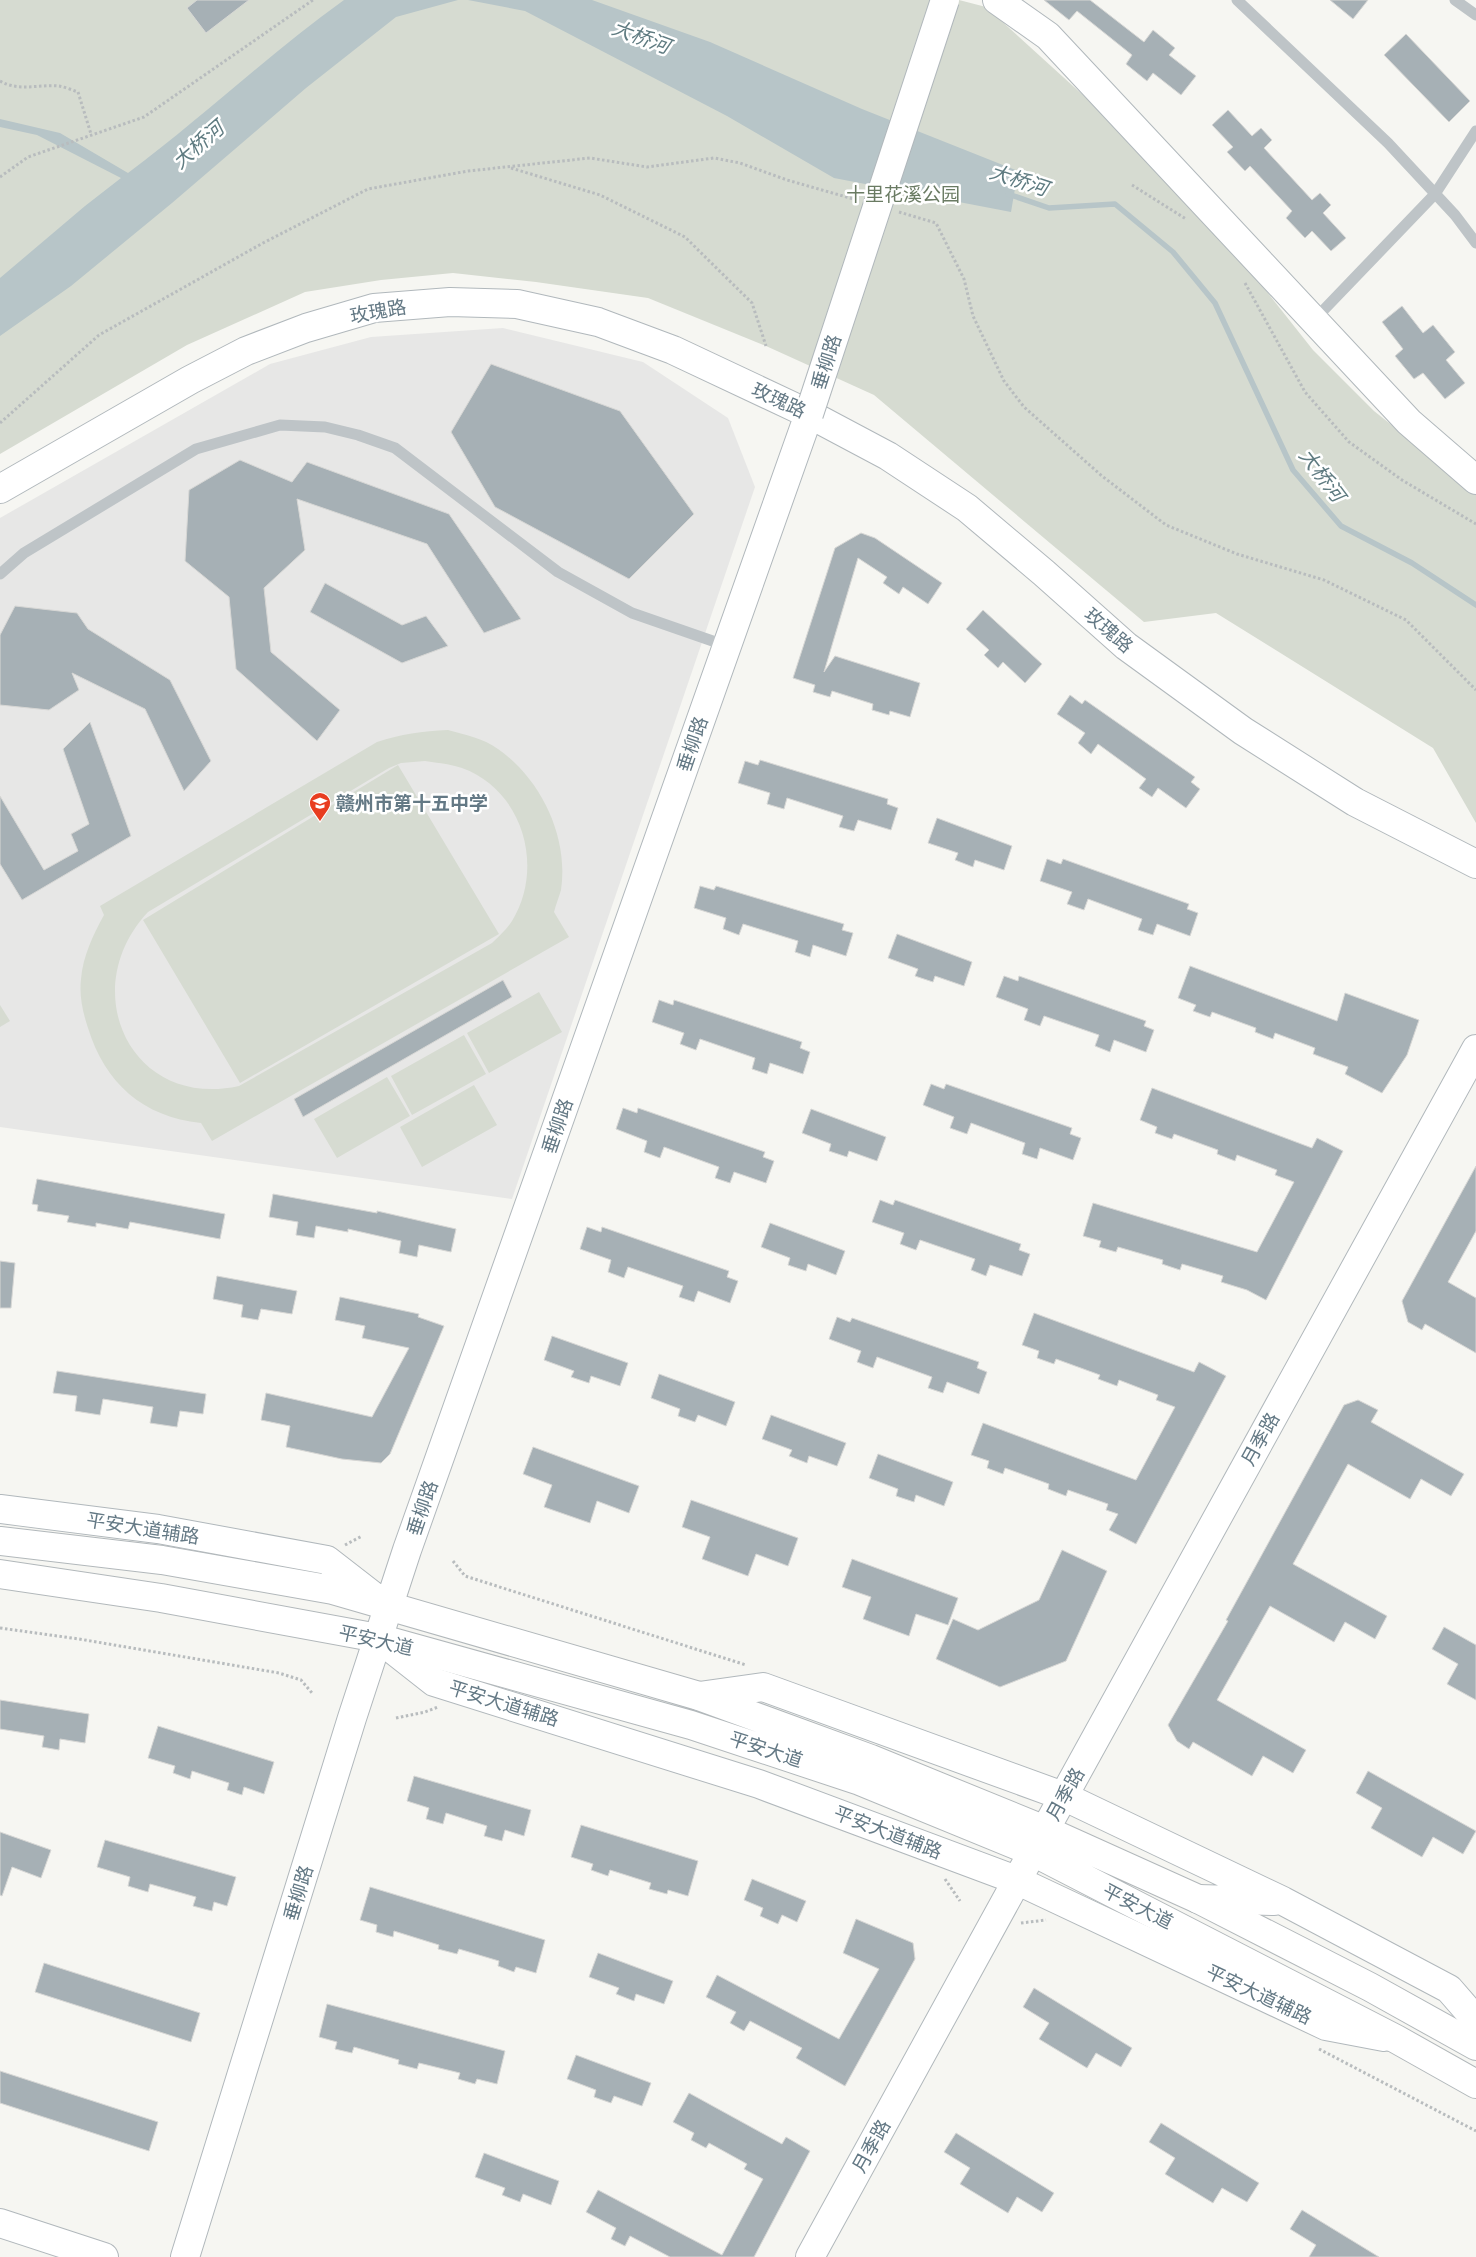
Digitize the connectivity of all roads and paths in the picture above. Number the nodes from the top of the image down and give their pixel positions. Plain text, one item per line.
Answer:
1 (313, 0) edge
2 (945, 0) edge
3 (997, 0) edge
4 (1237, 0) edge
5 (1455, 0) edge
6 (1476, 14) edge
7 (0, 81) edge
8 (1476, 131) edge
9 (89, 135) junction
10 (508, 167) junction
11 (0, 177) edge
12 (1132, 185) dead end
13 (1435, 194) junction
14 (862, 201) dead end
15 (890, 209) dead end
16 (1190, 222) dead end
17 (1476, 243) edge
18 (1244, 281) dead end
19 (1314, 320) junction
20 (766, 346) dead end
21 (809, 414) junction
22 (0, 423) edge
23 (1476, 480) edge
24 (0, 489) edge
25 (1476, 524) edge
26 (0, 574) edge
27 (727, 646) junction
28 (1476, 690) edge
29 (1476, 864) edge
30 (1476, 1049) edge
31 (0, 1509) edge
32 (54, 1516) junction
33 (362, 1536) dead end
34 (0, 1540) edge
35 (348, 1545) dead end
36 (453, 1561) dead end
37 (3, 1576) edge
38 (465, 1576) dead end
39 (388, 1607) junction
40 (0, 1628) edge
41 (378, 1638) junction
42 (312, 1693) dead end
43 (700, 1696) junction
44 (424, 1712) dead end
45 (396, 1718) dead end
46 (691, 1725) junction
47 (760, 1784) junction
48 (1063, 1796) junction
49 (1039, 1841) junction
50 (1016, 1880) junction
51 (1198, 1898) junction
52 (1283, 1901) junction
53 (1476, 2020) edge
54 (1396, 2039) junction
55 (1476, 2046) edge
56 (1476, 2084) edge
57 (0, 2224) edge
58 (104, 2257) edge
59 (185, 2257) edge
60 (810, 2257) edge

1 - 9 path
2 - 21 street, 垂柳路, bridge
3 - 19 street
4 - 13 lane
5 - 6 lane
7 - 9 path
8 - 13 lane
9 - 11 path
10 - 14 path
10 - 20 path
10 - 22 path
12 - 16 path
13 - 17 lane
13 - 19 lane
15 - 28 path
18 - 25 path
19 - 23 street
21 - 24 street, 玫瑰路
21 - 27 street, 垂柳路
21 - 29 street, 玫瑰路
26 - 27 lane
27 - 39 street, 垂柳路
30 - 48 street, 月季路
31 - 32 street, 平安大道辅路
32 - 34 street
32 - 39 street, 平安大道辅路
33 - 35 path
34 - 39 street, 平安大道
36 - 38 path
37 - 41 street, 平安大道
39 - 41 street, 垂柳路
39 - 43 street, 平安大道
40 - 42 path
41 - 46 street, 平安大道
41 - 47 street, 平安大道辅路
41 - 59 street, 垂柳路
43 - 48 street
43 - 49 street, 平安大道
44 - 45 path
46 - 47 street
46 - 49 street, 平安大道
47 - 50 street, 平安大道辅路
48 - 49 street, 月季路
48 - 52 street
49 - 50 street, 月季路
49 - 51 street, 平安大道
49 - 54 street, 平安大道
50 - 54 street, 平安大道辅路
50 - 60 street, 月季路
51 - 52 street
51 - 55 street, 平安大道
52 - 53 street
54 - 56 street, 平安大道
57 - 58 street

